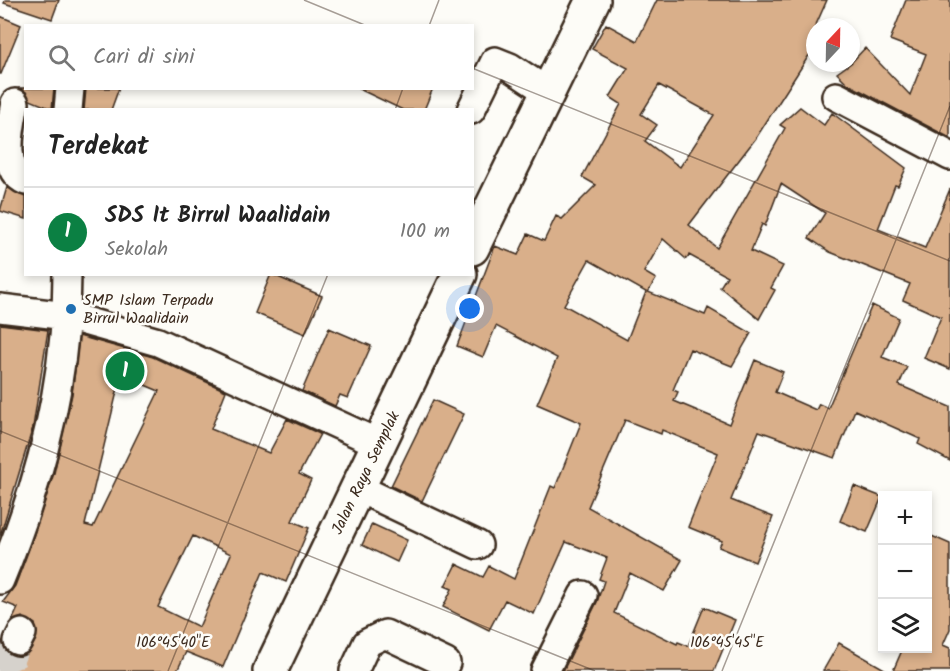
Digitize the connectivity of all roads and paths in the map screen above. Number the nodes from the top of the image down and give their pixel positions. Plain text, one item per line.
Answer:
1 (593, 0) edge
2 (70, 90) edge
3 (548, 92) junction
4 (836, 96) dead end
5 (15, 104) edge
6 (68, 108) edge
7 (472, 108) edge
8 (950, 156) edge
9 (24, 180) edge
10 (474, 242) edge
11 (67, 276) edge
12 (459, 276) edge
13 (0, 309) edge
14 (67, 316) junction
15 (380, 444) junction
16 (358, 488) junction
17 (478, 545) dead end
18 (0, 580) edge
19 (583, 595) dead end
20 (446, 663) dead end
21 (270, 671) edge
22 (354, 671) edge
23 (545, 671) edge

1 - 3 main road
2 - 6 street
3 - 7 street
3 - 10 main road
4 - 8 street
5 - 9 street
11 - 14 street
12 - 15 main road, Jalan Raya Semplak
13 - 14 street
14 - 15 street
14 - 18 street
15 - 16 main road, Jalan Raya Semplak
16 - 17 street
16 - 21 main road, Jalan Raya Semplak
19 - 23 street
20 - 22 street

